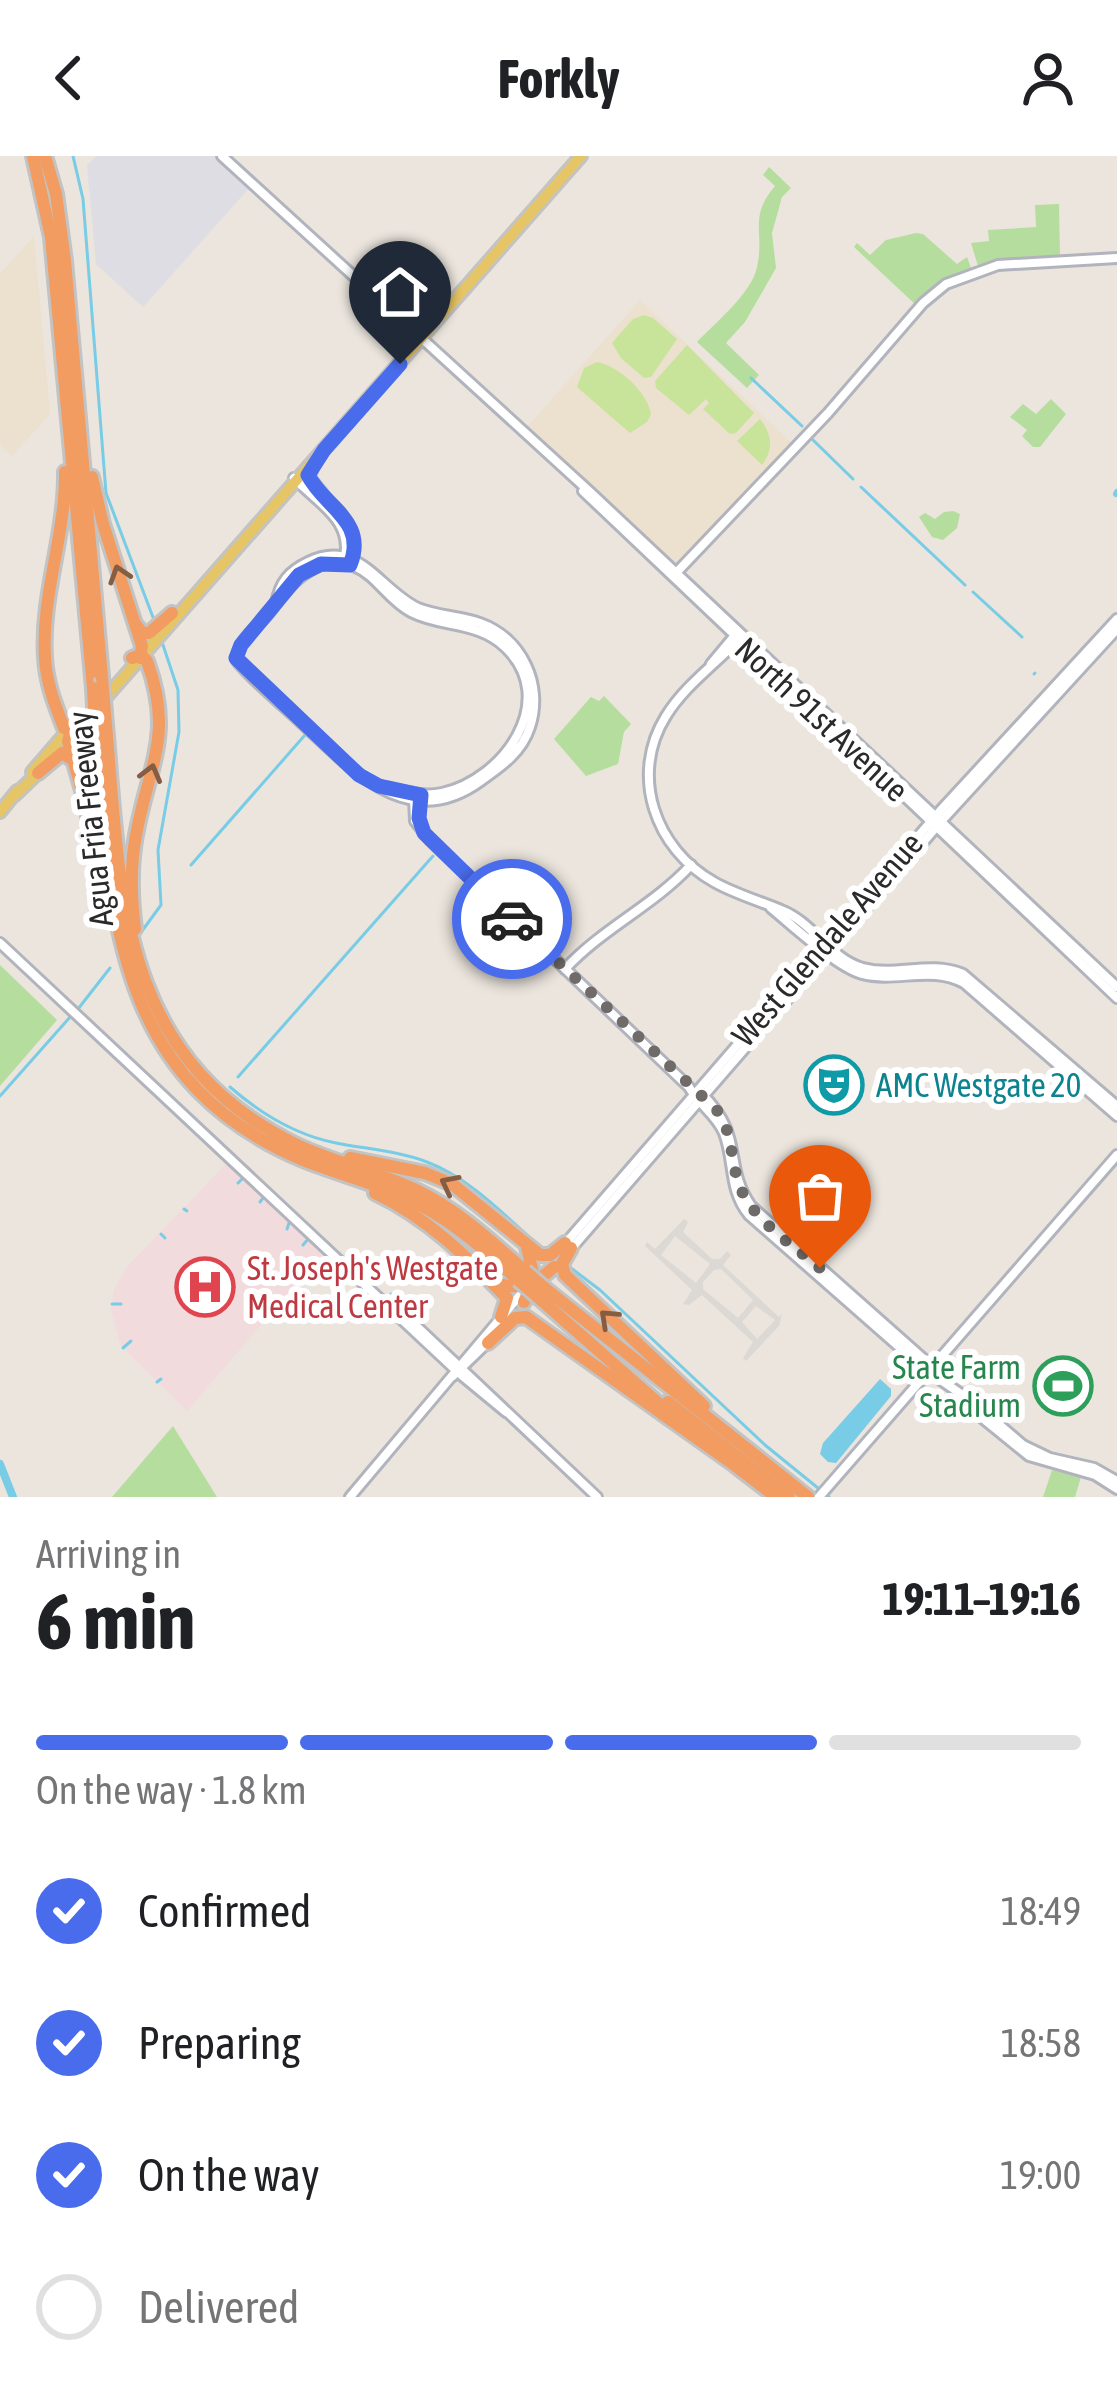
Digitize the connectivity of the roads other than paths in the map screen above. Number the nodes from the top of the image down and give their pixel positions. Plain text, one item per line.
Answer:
1 (33, 156) edge
2 (45, 156) edge
3 (225, 156) edge
4 (581, 156) edge
5 (290, 216) junction
6 (308, 236) junction
7 (328, 248) junction
8 (1117, 256) edge
9 (367, 290) junction
10 (390, 305) junction
11 (423, 337) junction
12 (71, 387) junction
13 (360, 406) junction
14 (324, 450) junction
15 (297, 477) junction
16 (324, 501) junction
17 (272, 509) junction
18 (612, 518) junction
19 (234, 548) junction
20 (649, 555) junction
21 (348, 561) junction
22 (210, 571) junction
23 (676, 573) junction
24 (200, 590) junction
25 (172, 613) junction
26 (1117, 619) edge
27 (135, 623) junction
28 (1113, 630) edge
29 (738, 636) junction
30 (139, 656) junction
31 (770, 670) junction
32 (787, 679) junction
33 (100, 718) junction
34 (71, 731) junction
35 (997, 754) junction
36 (869, 759) junction
37 (74, 762) junction
38 (38, 773) junction
39 (15, 795) junction
40 (417, 798) junction
41 (0, 812) edge
42 (936, 822) junction
43 (972, 862) junction
44 (691, 865) junction
45 (1000, 878) junction
46 (880, 879) junction
47 (862, 913) junction
48 (1038, 925) junction
49 (1069, 942) junction
50 (0, 943) edge
51 (826, 947) junction
52 (566, 969) junction
53 (1117, 987) edge
54 (1117, 998) edge
55 (160, 1016) junction
56 (187, 1075) junction
57 (695, 1093) junction
58 (1117, 1106) edge
59 (1117, 1116) edge
60 (270, 1130) junction
61 (1117, 1155) edge
62 (304, 1160) junction
63 (521, 1239) junction
64 (568, 1245) junction
65 (484, 1274) junction
66 (534, 1284) junction
67 (578, 1289) junction
68 (501, 1317) junction
69 (552, 1335) junction
70 (593, 1336) junction
71 (488, 1342) junction
72 (931, 1370) junction
73 (458, 1371) junction
74 (754, 1467) junction
75 (1117, 1485) edge
76 (350, 1497) edge
77 (597, 1497) edge
78 (776, 1497) edge
79 (792, 1497) edge
80 (808, 1497) edge
81 (819, 1497) edge

1 - 12 highway, Agua Fria Freeway
2 - 12 highway, Agua Fria Freeway
3 - 5 main road, North 91st Avenue
4 - 11 main road
5 - 6 main road, North 91st Avenue
5 - 7 main road, North 91st Avenue
6 - 7 main road
6 - 9 main road, North 91st Avenue
7 - 10 main road, North 91st Avenue
8 - 23 main road
9 - 10 main road
9 - 11 main road, North 91st Avenue
10 - 11 main road, North 91st Avenue
11 - 13 main road
11 - 18 main road, North 91st Avenue
27 -> 12 highway
12 - 33 highway, Agua Fria Freeway, bridge
12 - 34 highway
13 - 14 main road
13 - 15 main road
14 - 15 main road
14 - 16 main road
15 - 16 main road
15 - 17 main road
15 - 19 main road
16 - 17 main road
16 - 21 main road
17 - 19 main road
18 - 20 main road, North 91st Avenue
18 - 23 main road, North 91st Avenue
19 - 22 main road
19 - 24 main road
20 - 23 main road
20 - 29 main road, North 91st Avenue
21 - 40 main road
21 - 40 main road
22 - 24 main road
22 - 25 main road
23 - 29 main road, North 91st Avenue
24 - 30 main road
25 - 27 highway
25 - 30 main road
26 - 28 main road, West Glendale Avenue
27 - 30 highway
28 - 35 main road, West Glendale Avenue
28 - 35 main road, West Glendale Avenue
29 - 31 main road, North 91st Avenue
29 - 32 main road, North 91st Avenue
29 - 44 main road
30 - 34 main road
55 -> 30 highway
31 - 32 main road
31 - 36 main road, North 91st Avenue
32 - 36 main road, North 91st Avenue
33 - 55 highway, Agua Fria Freeway
33 - 56 highway, Agua Fria Freeway
34 - 37 highway
34 - 38 main road
34 - 39 main road
35 - 42 main road, West Glendale Avenue
35 - 42 main road, West Glendale Avenue
36 - 42 main road, North 91st Avenue
37 - 38 highway
37 - 56 highway
38 - 39 main road
39 - 41 main road
40 - 52 main road
42 - 43 main road, North 91st Avenue
42 - 45 main road, North 91st Avenue
42 - 46 main road, West Glendale Avenue
42 - 47 main road, West Glendale Avenue
43 - 45 main road
43 - 48 main road, North 91st Avenue
44 - 51 main road
44 - 52 main road
45 - 49 main road, North 91st Avenue
46 - 47 main road
46 - 51 main road, West Glendale Avenue
47 - 51 main road, West Glendale Avenue
48 - 49 main road
48 - 54 main road, North 91st Avenue
49 - 53 main road, North 91st Avenue
50 - 73 main road
51 - 57 main road, West Glendale Avenue
51 - 58 main road
51 - 59 main road
52 - 57 main road
55 - 60 highway, Agua Fria Freeway
56 - 62 highway, Agua Fria Freeway
57 - 64 main road, West Glendale Avenue
57 - 72 main road
63 -> 60 highway
60 - 66 highway, Agua Fria Freeway
61 - 72 main road
62 - 65 highway
62 - 66 highway, Agua Fria Freeway
63 - 64 highway
63 - 66 highway
64 - 66 main road, West Glendale Avenue
64 - 67 highway
65 - 66 highway
65 - 68 highway
66 - 67 highway
66 - 68 main road, West Glendale Avenue
66 - 69 highway
66 - 70 highway, Agua Fria Freeway
66 - 71 main road, West Glendale Avenue
74 -> 67 highway
68 - 73 main road, West Glendale Avenue
69 - 71 highway
69 - 74 highway
70 - 74 highway, Agua Fria Freeway
70 - 74 highway, Agua Fria Freeway
71 - 73 main road, West Glendale Avenue
72 - 75 main road
72 - 81 main road
73 - 76 main road, West Glendale Avenue
73 - 77 main road
74 - 78 highway, Agua Fria Freeway
74 - 79 highway
74 - 80 highway, Agua Fria Freeway

